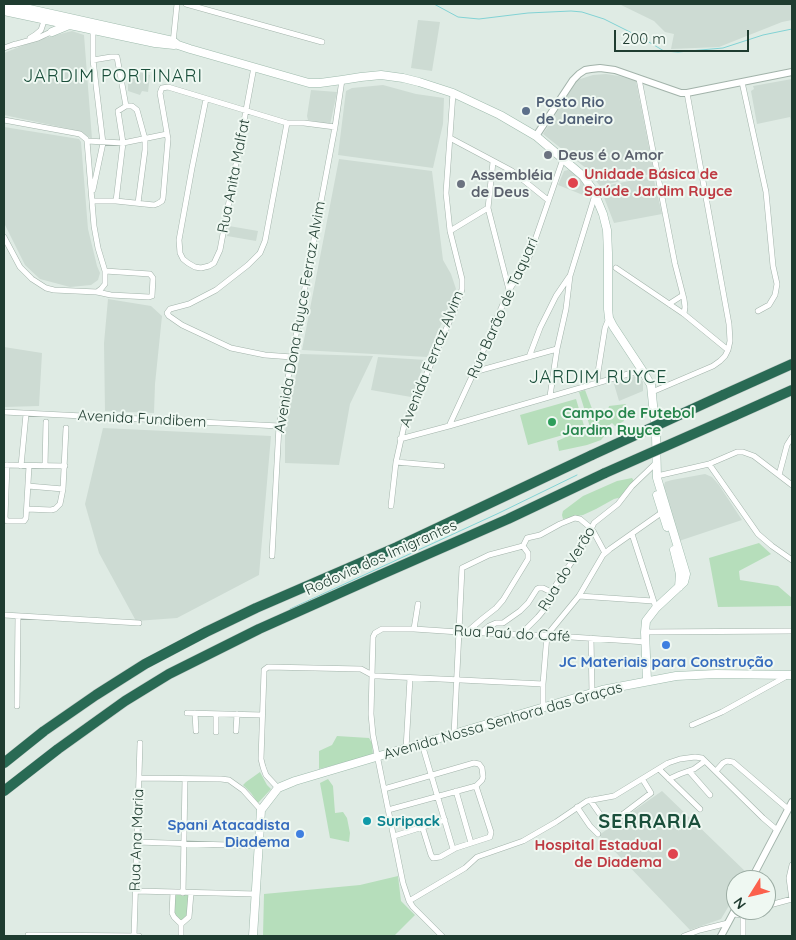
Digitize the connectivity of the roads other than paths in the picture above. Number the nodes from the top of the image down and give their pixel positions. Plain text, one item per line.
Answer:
1 (6, 4) edge
2 (177, 4) edge
3 (186, 4) edge
4 (4, 11) edge
5 (60, 19) junction
6 (45, 20) junction
7 (80, 23) junction
8 (70, 25) junction
9 (93, 30) junction
10 (52, 32) junction
11 (322, 42) dead end
12 (175, 44) junction
13 (13, 45) junction
14 (4, 48) edge
15 (93, 60) junction
16 (254, 67) junction
17 (792, 72) edge
18 (639, 79) junction
19 (342, 80) junction
20 (742, 82) junction
21 (453, 93) junction
22 (687, 93) junction
23 (206, 98) junction
24 (126, 106) junction
25 (246, 110) junction
26 (4, 120) edge
27 (287, 123) junction
28 (335, 127) junction
29 (167, 134) junction
30 (536, 136) junction
31 (450, 138) junction
32 (145, 139) junction
33 (87, 141) junction
34 (102, 143) junction
35 (123, 143) junction
36 (563, 159) junction
37 (492, 162) junction
38 (595, 195) junction
39 (92, 198) junction
40 (548, 200) junction
41 (116, 201) junction
42 (138, 203) junction
43 (488, 208) junction
44 (450, 232) junction
45 (4, 237) edge
46 (616, 268) dead end
47 (105, 271) junction
48 (570, 276) junction
49 (509, 290) junction
50 (96, 292) junction
51 (683, 295) junction
52 (669, 304) junction
53 (758, 311) dead end
54 (684, 314) junction
55 (609, 318) junction
56 (557, 350) junction
57 (728, 350) junction
58 (292, 357) junction
59 (529, 357) junction
60 (792, 364) edge
61 (642, 370) junction
62 (474, 372) junction
63 (598, 382) junction
64 (792, 390) edge
65 (652, 392) junction
66 (550, 396) junction
67 (4, 412) edge
68 (26, 414) junction
69 (46, 422) dead end
70 (279, 426) junction
71 (449, 426) junction
72 (66, 428) dead end
73 (792, 436) edge
74 (400, 439) junction
75 (396, 462) junction
76 (656, 463) junction
77 (710, 464) junction
78 (6, 465) edge
79 (21, 466) junction
80 (29, 466) junction
81 (44, 466) junction
82 (64, 466) junction
83 (442, 466) dead end
84 (779, 475) junction
85 (657, 477) junction
86 (792, 485) edge
87 (28, 486) junction
88 (63, 489) junction
89 (392, 506) dead end
90 (27, 509) junction
91 (664, 511) junction
92 (592, 529) junction
93 (632, 534) junction
94 (523, 546) junction
95 (605, 553) junction
96 (272, 556) dead end
97 (792, 560) edge
98 (551, 592) junction
99 (580, 596) junction
100 (418, 604) dead end
101 (655, 604) junction
102 (4, 615) edge
103 (18, 616) junction
104 (139, 623) dead end
105 (414, 629) junction
106 (792, 631) edge
107 (459, 632) junction
108 (467, 632) junction
109 (645, 632) junction
110 (482, 633) junction
111 (520, 634) junction
112 (547, 635) junction
113 (591, 638) junction
114 (646, 642) junction
115 (646, 660) junction
116 (372, 674) junction
117 (790, 675) edge
118 (410, 678) junction
119 (659, 678) junction
120 (456, 680) junction
121 (647, 681) junction
122 (543, 684) junction
123 (592, 693) junction
124 (17, 706) dead end
125 (542, 707) junction
126 (187, 713) dead end
127 (195, 714) junction
128 (216, 714) junction
129 (237, 714) junction
130 (262, 715) junction
131 (692, 725) dead end
132 (196, 731) dead end
133 (216, 732) dead end
134 (236, 732) dead end
135 (454, 735) junction
136 (140, 743) dead end
137 (422, 744) junction
138 (406, 749) junction
139 (378, 756) junction
140 (705, 760) junction
141 (4, 763) edge
142 (659, 769) junction
143 (689, 771) junction
144 (716, 771) junction
145 (431, 775) junction
146 (139, 778) junction
147 (185, 779) junction
148 (669, 779) junction
149 (643, 780) junction
150 (476, 786) junction
151 (278, 788) junction
152 (384, 789) junction
153 (456, 791) junction
154 (4, 792) edge
155 (710, 794) dead end
156 (437, 796) junction
157 (590, 800) junction
158 (792, 802) edge
159 (577, 808) junction
160 (700, 809) dead end
161 (788, 809) junction
162 (261, 810) junction
163 (388, 810) junction
164 (444, 820) junction
165 (422, 826) junction
166 (777, 830) junction
167 (598, 834) dead end
168 (394, 836) junction
169 (137, 842) junction
170 (472, 843) junction
171 (184, 844) junction
172 (258, 846) junction
173 (453, 849) junction
174 (792, 865) edge
175 (756, 870) edge
176 (136, 891) junction
177 (173, 892) junction
178 (183, 892) junction
179 (191, 893) junction
180 (256, 894) junction
181 (792, 899) edge
182 (409, 901) junction
183 (776, 903) edge
184 (730, 920) edge
185 (744, 920) edge
186 (728, 923) junction
187 (181, 924) junction
188 (28, 935) dead end
189 (134, 936) edge
190 (139, 936) edge
191 (181, 936) edge
192 (253, 936) edge
193 (442, 936) edge
194 (684, 936) edge
195 (721, 936) edge
196 (743, 936) edge

1 - 6 main road
2 - 12 street
3 - 11 street
4 - 6 main road
5 - 6 main road
5 - 7 main road
5 - 8 main road
5 - 10 street
6 - 10 street
6 - 13 street
7 - 8 main road
7 - 9 main road
7 - 12 main road
8 - 10 main road
9 - 12 main road
9 - 15 street
10 - 13 street
12 - 16 main road
13 - 14 street
15 - 24 street
15 - 34 street
16 - 19 main road
16 - 25 street, Rua Anita Malfat
17 - 20 street
18 - 22 street
18 - 30 street
18 - 51 street
19 - 21 main road
19 - 28 street, Avenida Dona Ruyce Ferraz Alvim
20 - 22 street
20 - 53 street
21 - 30 main road
21 - 31 street, Avenida Ferraz Alvim
22 - 57 street
23 - 25 street
23 - 25 street, Rua Anita Malfat
23 - 29 street
24 - 32 street
24 - 35 street
25 - 27 street
26 - 33 street
27 - 28 street
27 - 58 street
28 - 58 street, Avenida Dona Ruyce Ferraz Alvim
29 - 32 street
29 - 42 street
30 - 36 main road
31 - 37 street
31 - 44 street, Avenida Ferraz Alvim
32 - 35 street
32 - 42 street
33 - 34 street
33 - 39 street
34 - 35 street
34 - 39 street
35 - 41 street
36 - 38 main road
36 - 40 street, Rua Barão de Taquari
37 - 40 street
37 - 43 street
38 - 48 street
38 - 55 main road
39 - 41 street
39 - 47 street
40 - 49 street, Rua Barão de Taquari
41 - 42 street
43 - 44 street
43 - 49 street
44 - 74 street, Avenida Ferraz Alvim
45 - 50 street
46 - 52 street
47 - 50 street
47 - 50 street
48 - 56 street
48 - 59 street
49 - 62 street, Rua Barão de Taquari
51 - 52 street
51 - 54 street
52 - 54 street
54 - 57 street
55 - 61 main road
55 - 63 street
56 - 59 street
56 - 66 street
57 - 65 street
58 - 70 street, Avenida Dona Ruyce Ferraz Alvim
59 - 62 street
60 - 141 highway, Rodovia dos Imigrantes, bridge
61 - 63 street
61 - 65 main road
62 - 71 street, Rua Barão de Taquari
63 - 66 street
64 - 154 highway, Rodovia dos Imigrantes, bridge
65 - 76 main road
66 - 71 street
67 - 68 street, Avenida Fundibem
68 - 70 street, Avenida Fundibem
68 - 79 street
69 - 81 street
70 - 96 street, Avenida Dona Ruyce Ferraz Alvim
71 - 74 street
72 - 82 street
73 - 84 street
74 - 75 street, Avenida Ferraz Alvim
75 - 83 street
75 - 89 street, Avenida Ferraz Alvim
76 - 85 main road
76 - 92 street, Rua do Verão
77 - 84 street
77 - 85 street
77 - 97 street
78 - 79 street
78 - 90 street
79 - 80 street
80 - 81 street
80 - 87 street
81 - 82 street
82 - 88 street
84 - 86 street
85 - 91 main road
87 - 88 street
87 - 90 street
88 - 90 street
91 - 93 street, Rua do Verão
91 - 101 main road
92 - 94 street
92 - 95 street
92 - 98 street, Rua do Verão
93 - 95 street, Rua do Verão
93 - 101 street
94 - 107 street
94 - 108 street
95 - 99 street, Rua do Verão
98 - 110 street
98 - 111 street, Rua do Verão
99 - 101 street
99 - 112 street, Rua do Verão
100 - 105 street
101 - 109 main road
102 - 103 street
103 - 104 street
103 - 124 street
105 - 107 street, Rua Paú do Café
105 - 116 street, Rua Paú do Café
106 - 109 street
107 - 108 street, Rua Paú do Café
107 - 120 street
108 - 110 street, Rua Paú do Café
109 - 114 main road
110 - 111 street, Rua Paú do Café
111 - 112 street, Rua Paú do Café
112 - 113 street, Rua Paú do Café
112 - 122 street, Rua do Verão
113 - 114 street, Rua Paú do Café
113 - 123 street
114 - 115 main road
115 - 119 main road
115 - 121 main road
116 - 118 street
116 - 130 street
116 - 139 street
117 - 119 main road, Avenida Nossa Senhora das Graças
117 - 131 street
118 - 120 street
118 - 138 street
119 - 121 main road, Avenida Nossa Senhora das Graças
120 - 122 street
120 - 135 street
121 - 123 main road, Avenida Nossa Senhora das Graças
122 - 125 street, Rua do Verão
123 - 125 main road, Avenida Nossa Senhora das Graças
125 - 135 main road, Avenida Nossa Senhora das Graças
126 - 127 street
127 - 128 street
127 - 132 street
128 - 129 street
128 - 133 street
129 - 130 street
129 - 134 street
130 - 151 street
135 - 137 main road, Avenida Nossa Senhora das Graças
136 - 146 street, Rua Ana Maria
137 - 138 main road, Avenida Nossa Senhora das Graças
137 - 145 street
138 - 139 main road, Avenida Nossa Senhora das Graças
139 - 151 main road, Avenida Nossa Senhora das Graças
139 - 152 street
140 - 142 street
140 - 143 street
140 - 144 street
142 - 148 street
142 - 149 street
143 - 148 street
143 - 155 street
144 - 161 street
144 - 166 street
145 - 150 street
145 - 152 street
145 - 156 street
146 - 147 street
146 - 169 street, Rua Ana Maria
147 - 162 street
147 - 171 street
148 - 160 street
149 - 157 street
149 - 157 street
150 - 153 street
150 - 170 street
151 - 162 main road
152 - 163 street
153 - 156 street
153 - 170 street
156 - 163 street
156 - 164 street
157 - 159 street
158 - 161 street
159 - 167 street
159 - 182 street
161 - 166 street
162 - 172 main road
163 - 168 street
164 - 165 street
164 - 173 street
165 - 168 street
165 - 173 street
166 - 175 street
168 - 182 street
169 - 171 street
169 - 176 street, Rua Ana Maria
170 - 173 street
171 - 172 street
171 - 178 street
172 - 180 main road
174 - 181 street
176 - 177 street
176 - 189 street, Rua Ana Maria
177 - 178 street
177 - 187 street
178 - 179 street
179 - 180 street
179 - 187 street
180 - 192 main road
181 - 183 street
182 - 193 street
184 - 186 street
185 - 196 street
186 - 194 street
186 - 195 street
187 - 191 street
188 - 189 street
189 - 190 street

